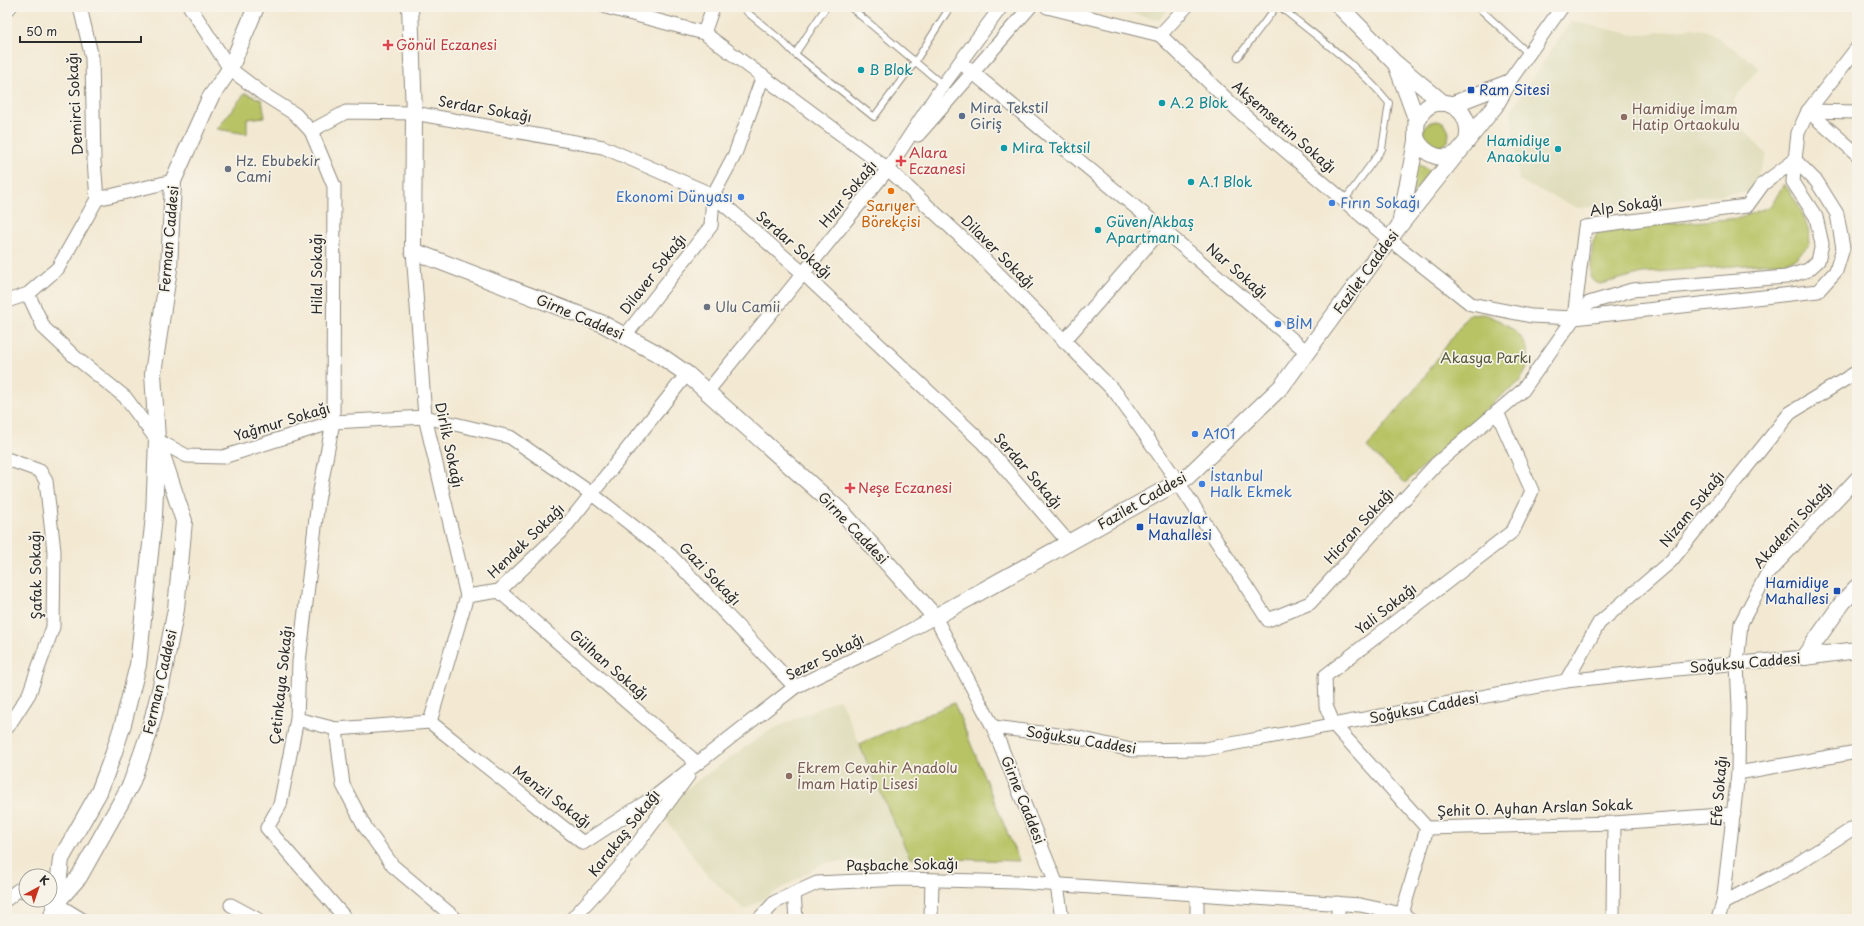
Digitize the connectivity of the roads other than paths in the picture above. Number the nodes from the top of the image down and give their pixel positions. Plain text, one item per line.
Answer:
1 (10, 7) edge
2 (80, 7) edge
3 (190, 7) edge
4 (255, 7) edge
5 (410, 7) edge
6 (606, 7) edge
7 (713, 7) edge
8 (743, 7) edge
9 (826, 7) edge
10 (850, 7) edge
11 (950, 7) edge
12 (1002, 7) edge
13 (1030, 7) edge
14 (1047, 7) edge
15 (1186, 7) edge
16 (1276, 7) edge
17 (1280, 7) edge
18 (1340, 7) edge
19 (1562, 7) edge
20 (1479, 8) edge
21 (7, 9) edge
22 (704, 33) junction
23 (1160, 35) junction
24 (1857, 48) edge
25 (795, 54) junction
26 (1529, 54) junction
27 (1238, 57) dead end
28 (915, 62) junction
29 (960, 62) junction
30 (1395, 63) junction
31 (230, 69) junction
32 (973, 72) junction
33 (763, 76) junction
34 (1508, 83) junction
35 (943, 85) junction
36 (1447, 104) junction
37 (1808, 111) junction
38 (414, 112) junction
39 (1857, 112) edge
40 (1417, 121) junction
41 (311, 131) junction
42 (1416, 138) junction
43 (1465, 145) junction
44 (1857, 154) edge
45 (1795, 160) junction
46 (888, 169) junction
47 (173, 181) junction
48 (713, 195) junction
49 (97, 200) junction
50 (1344, 200) junction
51 (1400, 225) junction
52 (1162, 228) junction
53 (1390, 240) junction
54 (413, 251) junction
55 (804, 274) junction
56 (28, 294) junction
57 (7, 301) edge
58 (1574, 318) junction
59 (625, 336) junction
60 (1064, 341) junction
61 (1307, 352) junction
62 (1857, 372) edge
63 (687, 374) junction
64 (707, 392) junction
65 (1497, 412) junction
66 (425, 416) junction
67 (333, 422) junction
68 (157, 440) junction
69 (7, 459) edge
70 (1857, 478) edge
71 (1178, 482) junction
72 (592, 494) junction
73 (1069, 543) junction
74 (1857, 587) edge
75 (499, 592) junction
76 (466, 596) junction
77 (935, 617) junction
78 (1857, 650) edge
79 (1804, 658) junction
80 (1737, 664) junction
81 (1566, 681) junction
82 (795, 687) junction
83 (297, 719) junction
84 (430, 722) junction
85 (1334, 725) junction
86 (993, 727) junction
87 (7, 728) edge
88 (336, 729) junction
89 (1857, 752) edge
90 (697, 763) junction
91 (1738, 773) junction
92 (1734, 814) junction
93 (1614, 823) junction
94 (1857, 826) edge
95 (1427, 828) junction
96 (58, 875) edge
97 (932, 880) junction
98 (1057, 885) junction
99 (18, 890) edge
100 (794, 893) junction
101 (1198, 894) junction
102 (58, 897) edge
103 (7, 899) edge
104 (1723, 903) junction
105 (1338, 904) junction
106 (58, 905) edge
107 (231, 905) dead end
108 (52, 908) edge
109 (1406, 916) edge
110 (51, 919) edge
111 (81, 919) edge
112 (257, 919) edge
113 (346, 919) edge
114 (456, 919) edge
115 (572, 919) edge
116 (759, 919) edge
117 (796, 919) edge
118 (931, 919) edge
119 (1062, 919) edge
120 (1198, 919) edge
121 (1338, 919) edge
122 (1613, 919) edge
123 (1718, 919) edge

1 - 21 street
2 - 49 street, Demirci Sokağı
3 - 31 street
4 - 31 street, Ferman Caddesi
5 - 38 street
6 - 22 street, Dilaver Sokağı
7 - 22 street
8 - 25 lane
9 - 25 lane
10 - 28 lane
11 - 28 lane
12 - 29 street, Hızır Sokağı
13 - 32 street
14 - 23 street, Akşemsettin Sokağı
15 - 23 street
16 - 27 lane
17 - 50 lane
18 - 30 street
19 - 26 street
20 - 26 lane
22 - 33 street, Dilaver Sokağı
23 - 50 street, Akşemsettin Sokağı
24 - 37 street
25 - 28 lane
26 - 34 street
28 - 35 lane
29 - 32 street, Nar Sokağı
29 - 35 street, Hızır Sokağı
30 - 36 street
30 - 40 street
31 - 41 street
31 - 47 street, Ferman Caddesi
32 - 46 street
32 - 52 street, Nar Sokağı
33 - 46 street, Dilaver Sokağı
33 - 48 street, Dilaver Sokağı
34 - 36 street
34 - 43 street, Fazilet Caddesi
35 - 46 street, Hızır Sokağı
36 - 40 street
36 - 43 street
37 - 39 street
37 - 44 street
37 - 45 street
38 - 41 street, Serdar Sokağı
38 - 48 street, Serdar Sokağı
38 - 54 street
40 - 42 street
41 - 67 street, Hilal Sokağı
42 - 43 street
42 - 51 street
43 - 51 street, Fazilet Caddesi
45 - 58 street, Alp Sokağı
45 - 58 street, Hicran Sokağı
45 - 58 street
46 - 55 street, Hızır Sokağı
46 - 60 street, Dilaver Sokağı
47 - 49 street
47 - 68 street, Ferman Caddesi
48 - 55 street, Serdar Sokağı
48 - 59 street, Dilaver Sokağı
49 - 56 street
50 - 53 street, Akşemsettin Sokağı
51 - 53 street, Fazilet Caddesi
52 - 60 street
52 - 61 street, Nar Sokağı
53 - 58 street
53 - 61 street, Fazilet Caddesi
54 - 59 street, Girne Caddesi
54 - 66 street, Dirlik Sokağı
55 - 64 street, Hızır Sokağı
55 - 73 street, Serdar Sokağı
56 - 57 street
56 - 68 street
58 - 65 street, Hicran Sokağı
59 - 63 street, Girne Caddesi
60 - 71 street, Dilaver Sokağı
61 - 71 street, Fazilet Caddesi
62 - 81 street, Nizam Sokağı
63 - 64 street, Girne Caddesi
63 - 72 street, Hendek Sokağı
64 - 77 street, Girne Caddesi
65 - 71 street, Hicran Sokağı
65 - 85 street, Yali Sokağı
66 - 67 street, Yağmur Sokağı
66 - 72 street, Yağmur Sokağı
66 - 76 street, Dirlik Sokağı
67 - 68 street, Yağmur Sokağı
67 - 83 street, Çetinkaya Sokağı
68 - 96 street, Ferman Caddesi
68 - 102 street, Ferman Caddesi
69 - 87 street, Şafak Sokağı
70 - 80 street, Akademi Sokağı
71 - 73 street, Fazilet Caddesi
72 - 75 street, Hendek Sokağı
72 - 82 street, Gazi Sokağı
73 - 77 street, Fazilet Caddesi
74 - 79 street
75 - 76 street, Hendek Sokağı
75 - 90 street, Gülhan Sokağı
76 - 84 street
77 - 82 street, Sezer Sokağı
77 - 86 street, Girne Caddesi
78 - 79 street, Soğuksu Caddesi
79 - 80 street, Soğuksu Caddesi
80 - 81 street, Soğuksu Caddesi
80 - 91 street, Efe Sokağı
81 - 85 street, Soğuksu Caddesi
82 - 90 street, Sezer Sokağı
83 - 88 street
83 - 113 street, Çetinkaya Sokağı
84 - 88 street
84 - 90 street, Menzil Sokağı
85 - 86 street, Soğuksu Caddesi
85 - 95 street, Yali Sokağı
86 - 98 street, Girne Caddesi
88 - 114 street
89 - 91 street
90 - 115 street, Karakaş Sokağı
91 - 92 street, Efe Sokağı
92 - 93 street, Şehit O. Ayhan Arslan Sokak
92 - 104 street, Efe Sokağı
93 - 95 street, Şehit O. Ayhan Arslan Sokak
93 - 122 street
94 - 104 street
95 - 109 street, Şehit O. Ayhan Arslan Sokak
97 - 98 street, Paşbache Sokağı
97 - 100 street, Paşbache Sokağı
97 - 118 street
98 - 101 street
98 - 119 street, Girne Caddesi
99 - 103 street
100 - 116 street, Paşbache Sokağı
100 - 117 street
101 - 105 street
101 - 120 street
104 - 123 street, Efe Sokağı
105 - 109 street
105 - 121 street
106 - 111 street
107 - 112 street
108 - 110 street, Ferman Caddesi

